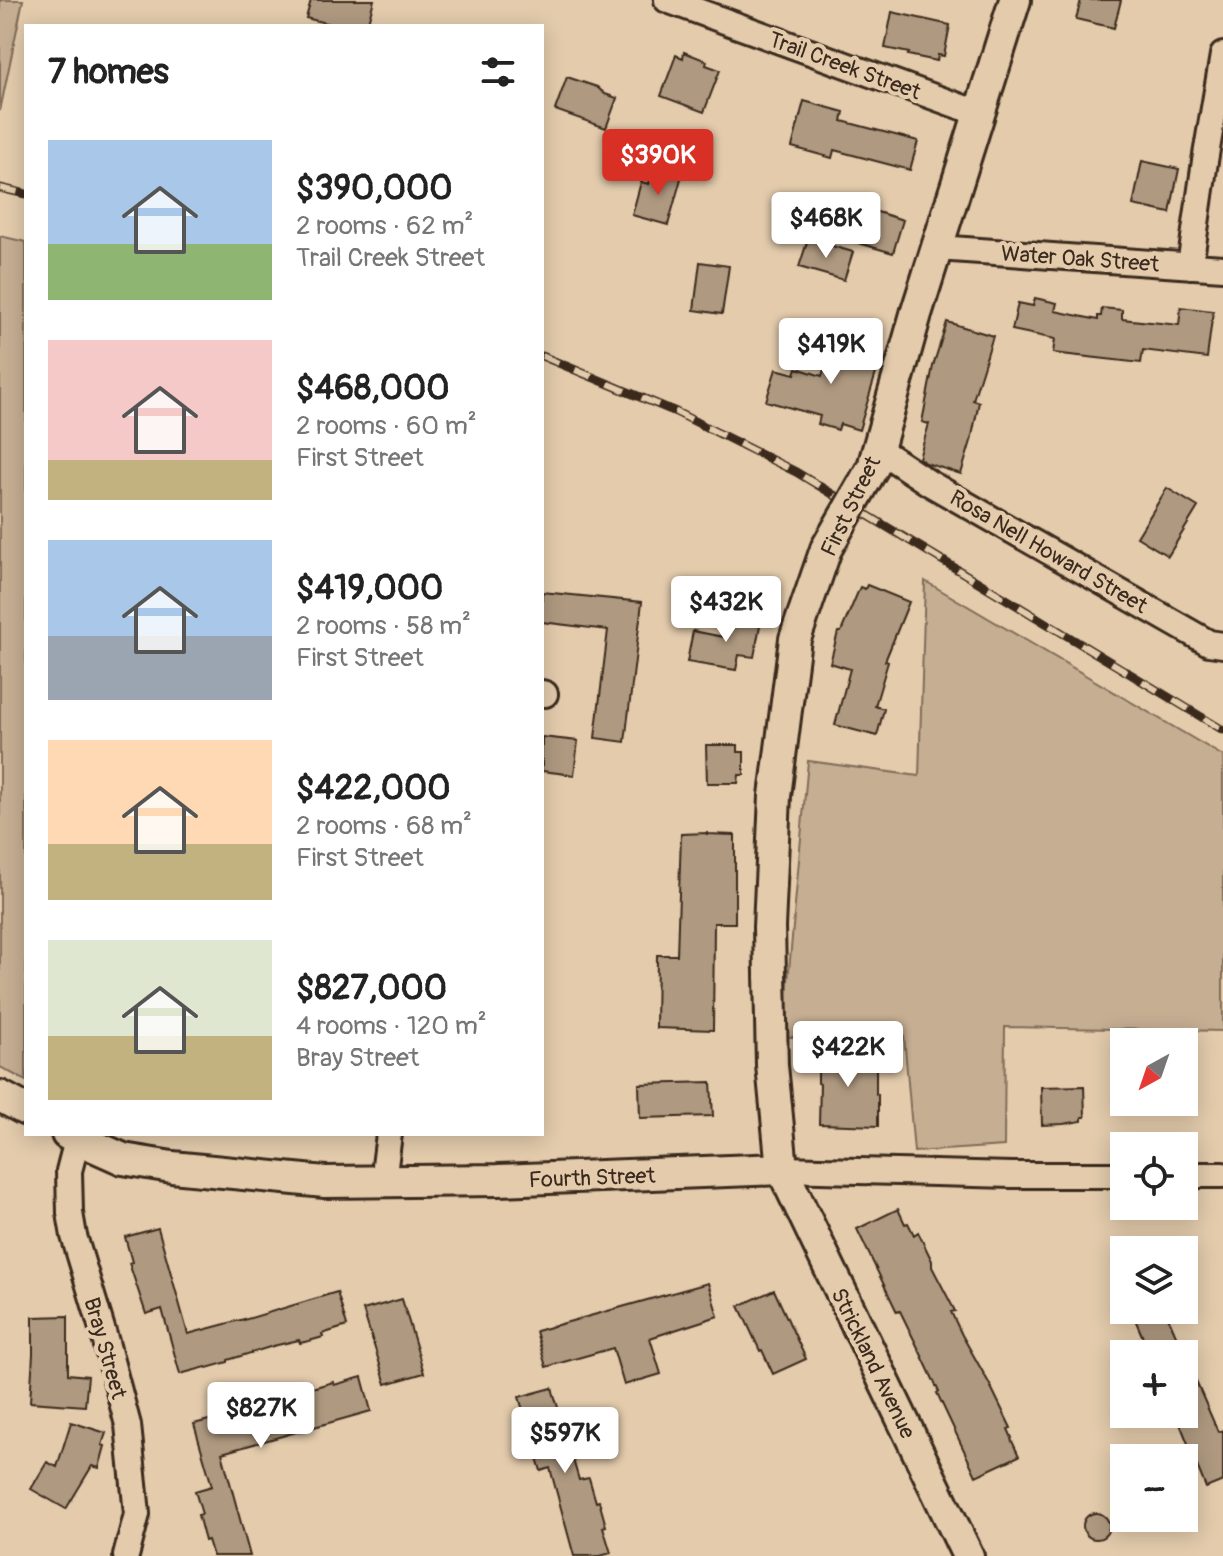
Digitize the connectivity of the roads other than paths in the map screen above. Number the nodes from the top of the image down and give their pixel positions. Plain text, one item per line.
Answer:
1 (667, 0) edge
2 (1015, 0) edge
3 (1223, 55) edge
4 (978, 113) junction
5 (937, 248) junction
6 (1190, 266) junction
7 (1223, 268) edge
8 (876, 458) junction
9 (1223, 645) edge
10 (0, 1096) edge
11 (24, 1109) edge
12 (389, 1136) edge
13 (72, 1137) edge
14 (782, 1169) junction
15 (1110, 1175) edge
16 (1198, 1175) edge
17 (1223, 1175) edge
18 (383, 1182) junction
19 (126, 1556) edge
20 (968, 1556) edge

1 - 4 street, Trail Creek Street
2 - 4 street, First Street
3 - 6 street
4 - 5 street, First Street
5 - 6 street, Water Oak Street
5 - 8 street, First Street
6 - 7 street, Water Oak Street
8 - 9 street, Rosa Nell Howard Street
8 - 14 street, First Street, bridge
10 - 11 street
12 - 18 street
13 - 18 street, Fourth Street
13 - 19 street, Bray Street
14 - 15 street, Fourth Street
14 - 18 street, Fourth Street
14 - 20 street, Strickland Avenue
16 - 17 street

